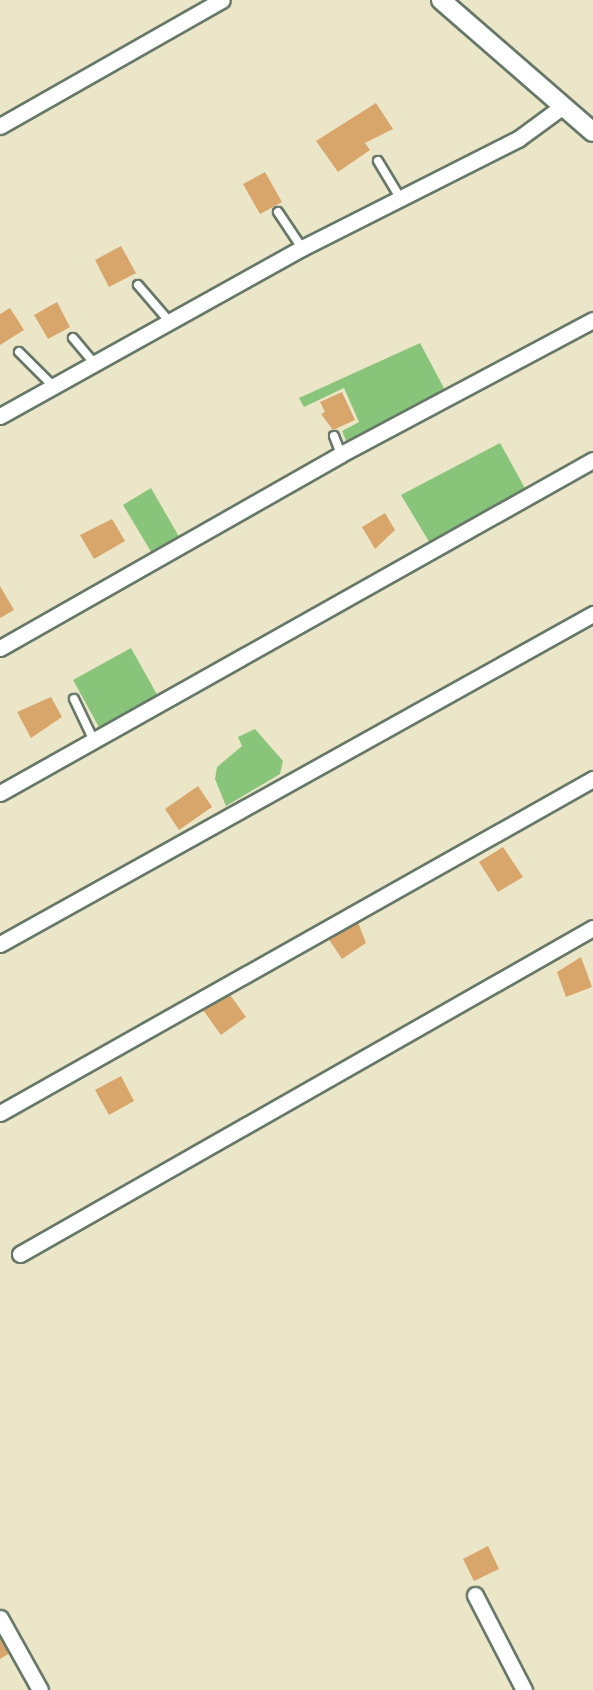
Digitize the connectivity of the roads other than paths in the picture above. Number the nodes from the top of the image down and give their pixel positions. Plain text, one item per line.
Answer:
1 (222, 0) edge
2 (441, 0) edge
3 (563, 106) junction
4 (0, 126) edge
5 (593, 132) edge
6 (378, 161) dead end
7 (399, 196) junction
8 (278, 212) dead end
9 (302, 248) junction
10 (138, 285) dead end
11 (593, 320) edge
12 (169, 321) junction
13 (73, 338) dead end
14 (19, 352) dead end
15 (94, 363) junction
16 (53, 386) junction
17 (0, 416) edge
18 (334, 436) dead end
19 (341, 454) junction
20 (593, 460) edge
21 (593, 614) edge
22 (0, 648) edge
23 (74, 699) dead end
24 (95, 742) junction
25 (593, 779) edge
26 (0, 793) edge
27 (593, 928) edge
28 (0, 944) edge
29 (0, 1113) edge
30 (20, 1254) dead end
31 (475, 1595) dead end
32 (0, 1618) edge
33 (40, 1690) edge
34 (524, 1690) edge

1 - 4 street
2 - 3 street
3 - 5 street
3 - 7 street
6 - 7 lane
7 - 9 street
8 - 9 lane
9 - 12 street
10 - 12 lane
11 - 19 street
12 - 15 street
13 - 15 lane
14 - 16 lane
15 - 16 street
16 - 17 street
18 - 19 lane
19 - 22 street
20 - 24 street
21 - 28 street
23 - 24 lane
24 - 26 street
25 - 29 street
27 - 30 street
31 - 34 street
32 - 33 street

